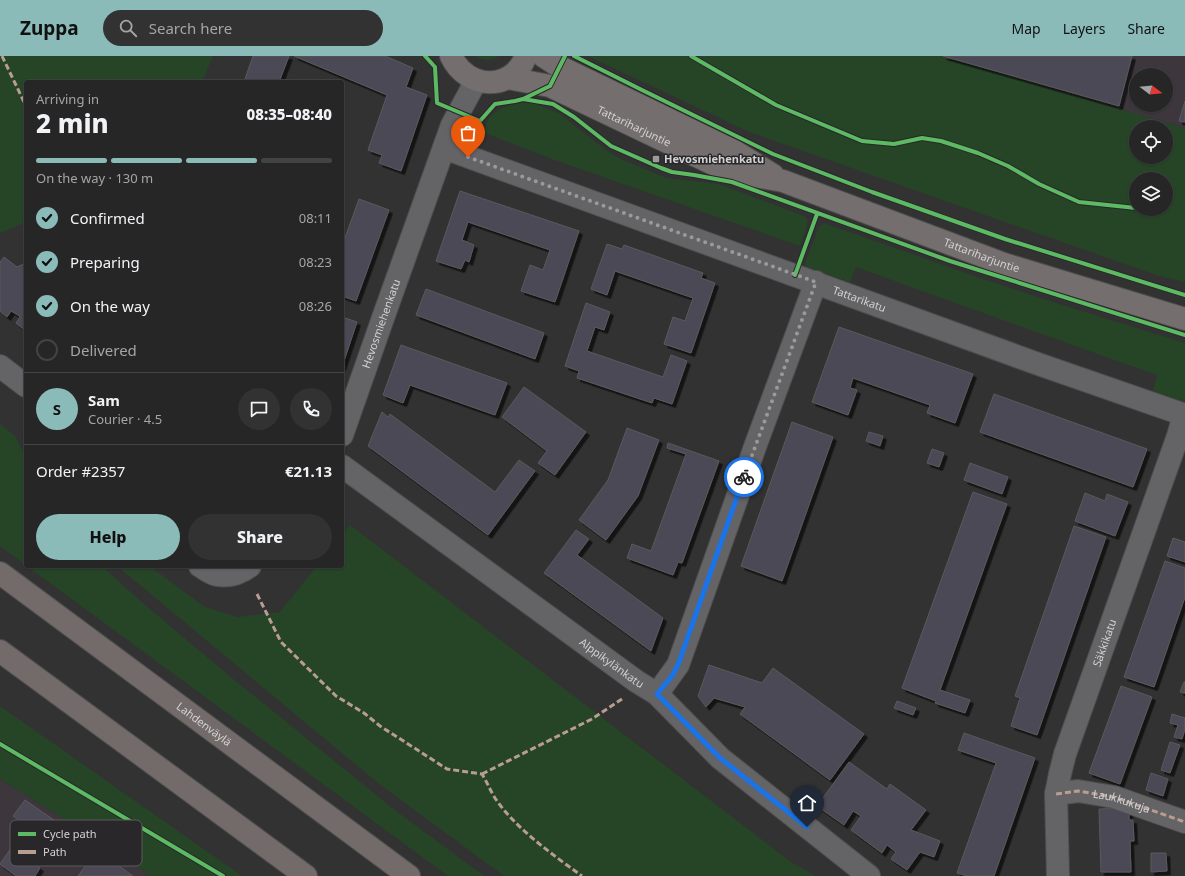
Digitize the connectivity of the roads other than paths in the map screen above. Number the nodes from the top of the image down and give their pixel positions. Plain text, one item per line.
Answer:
1 (451, 56) edge
2 (526, 56) edge
3 (543, 56) edge
4 (508, 78) junction
5 (476, 80) junction
6 (444, 148) junction
7 (783, 181) junction
8 (816, 282) junction
9 (1185, 319) edge
10 (0, 366) edge
11 (24, 384) edge
12 (1185, 415) edge
13 (344, 429) edge
14 (344, 467) edge
15 (204, 568) edge
16 (247, 568) edge
17 (0, 573) edge
18 (0, 651) edge
19 (657, 694) junction
20 (1056, 794) junction
21 (1185, 822) edge
22 (306, 876) edge
23 (409, 876) edge
24 (869, 876) edge
25 (1058, 876) edge

1 - 5 main road
2 - 4 main road
3 - 7 main road, Tattariharjuntie
4 - 5 main road
4 - 7 main road, Tattariharjuntie
5 - 6 street, Hevosmiehenkatu
6 - 8 street, Tattarikatu
6 - 13 street, Hevosmiehenkatu
7 - 9 main road, Tattariharjuntie
8 - 12 street, Tattarikatu
8 - 19 street
10 - 11 street
12 - 20 street, Säkkikatu
14 - 19 street, Alppikylänkatu
15 - 16 street
17 - 23 highway, Lahdenväylä
18 - 22 highway
19 - 24 street, Alppikylänkatu
20 - 21 street, Laukkukuja
20 - 25 street, Säkkikatu

